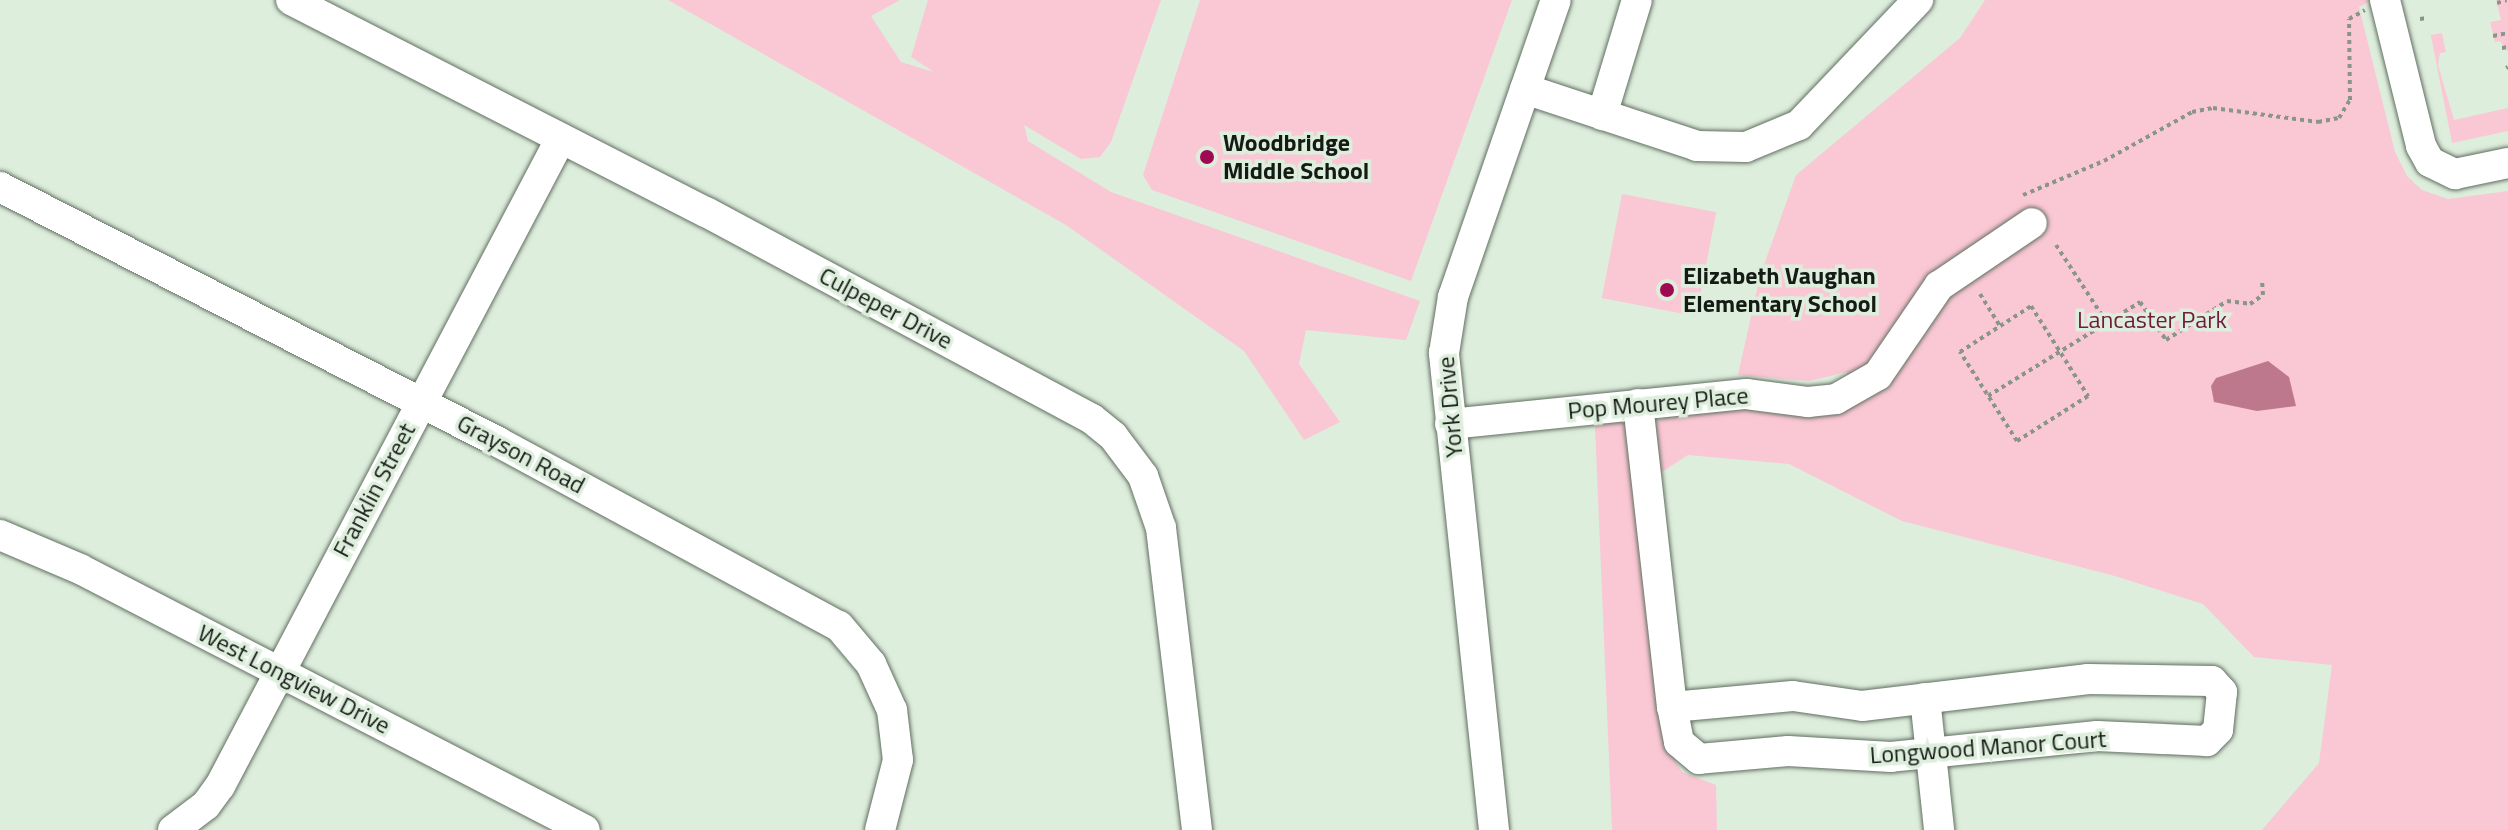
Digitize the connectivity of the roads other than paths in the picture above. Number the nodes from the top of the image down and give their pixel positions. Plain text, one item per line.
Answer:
1 (291, 0) edge
2 (1556, 0) edge
3 (1637, 0) edge
4 (1918, 0) edge
5 (2385, 2) edge
6 (1525, 89) junction
7 (1602, 115) junction
8 (561, 138) junction
9 (2508, 163) edge
10 (0, 187) edge
11 (2028, 209) road end
12 (421, 402) junction
13 (1638, 404) junction
14 (1450, 424) junction
15 (0, 535) edge
16 (278, 671) junction
17 (1925, 698) junction
18 (1672, 707) junction
19 (1931, 752) junction
20 (173, 830) edge
21 (585, 830) edge
22 (880, 830) edge
23 (1197, 830) edge
24 (1494, 830) edge
25 (1939, 830) edge

1 - 8 street, Culpeper Drive
2 - 6 street, York Drive
3 - 7 street
4 - 7 street
5 - 9 street
6 - 7 street
6 - 14 street, York Drive
8 - 12 street, Franklin Street
8 - 23 street, Culpeper Drive
10 - 12 street, Grayson Road
11 - 13 street, Pop Mourey Place
12 - 16 street, Franklin Street
12 - 22 street, Grayson Road
13 - 14 street, Pop Mourey Place
13 - 18 street, Longwood Manor Court
14 - 24 street, York Drive
15 - 16 street, West Longview Drive
16 - 20 street, Franklin Street
16 - 21 street, West Longview Drive
17 - 18 street, Longwood Manor Court
17 - 19 street
17 - 19 street, Longwood Manor Court
18 - 19 street, Longwood Manor Court
19 - 25 street

